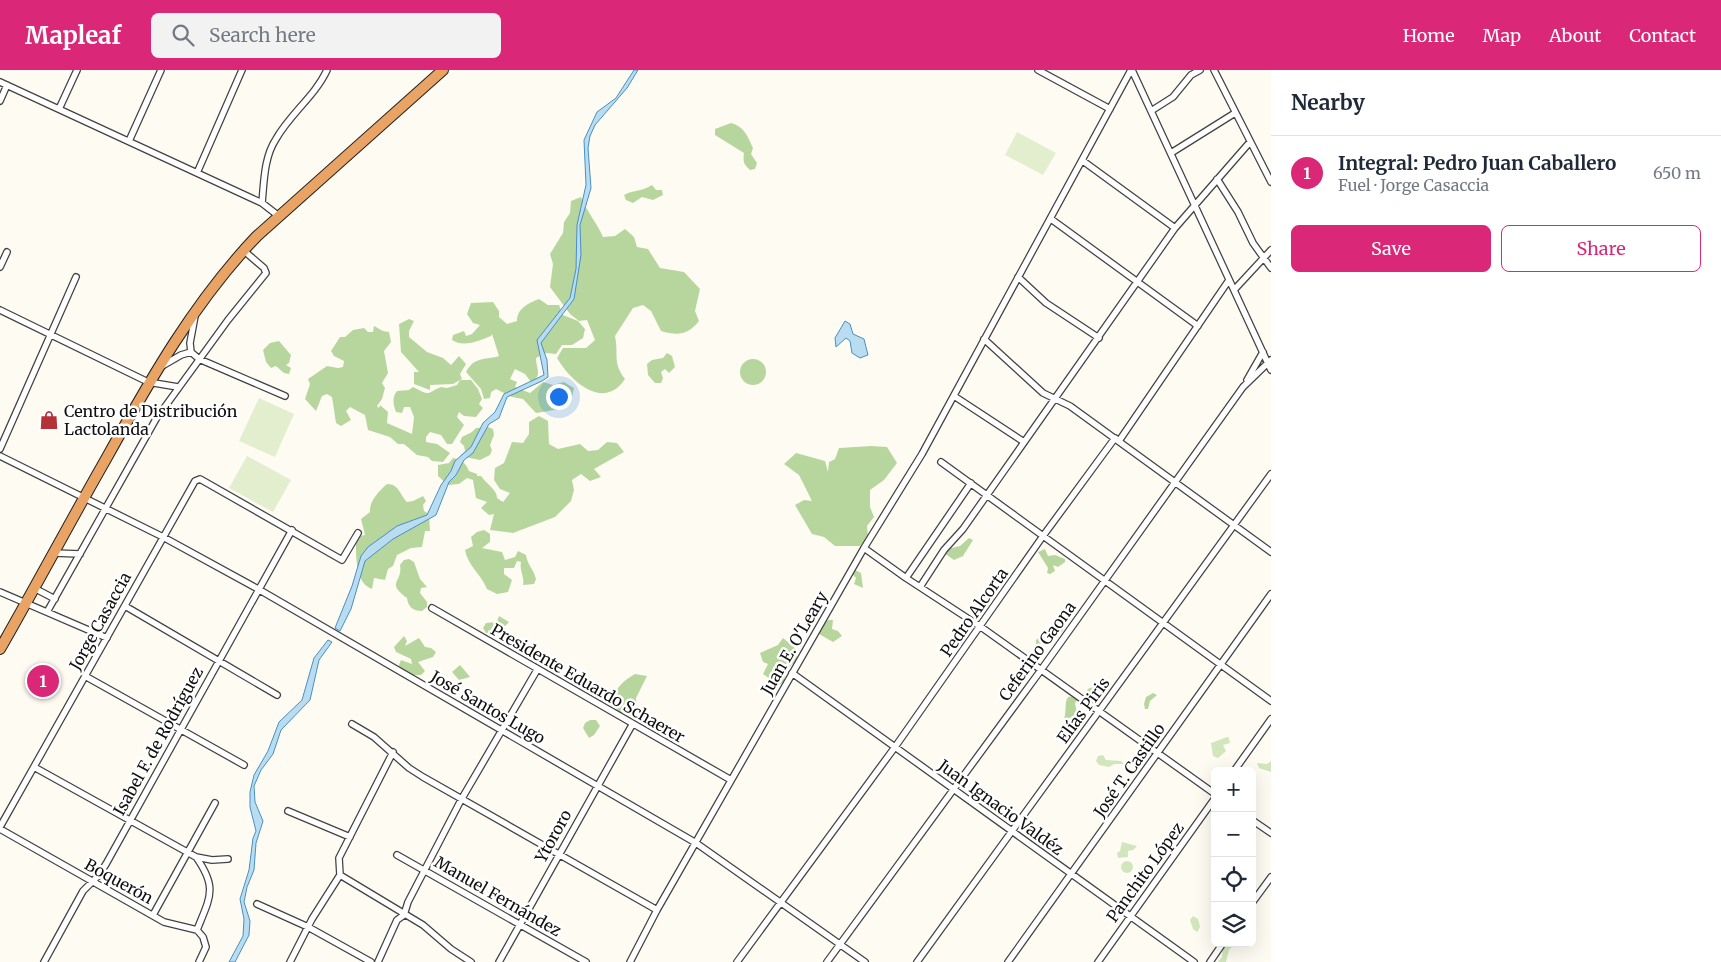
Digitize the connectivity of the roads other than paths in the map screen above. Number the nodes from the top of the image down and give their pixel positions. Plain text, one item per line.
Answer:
1 (77, 70) edge
2 (161, 70) edge
3 (242, 70) edge
4 (328, 70) edge
5 (443, 70) edge
6 (1038, 70) edge
7 (1132, 70) edge
8 (1200, 70) edge
9 (1214, 70) edge
10 (0, 82) edge
11 (7, 85) junction
12 (0, 101) edge
13 (59, 109) junction
14 (1110, 109) junction
15 (1151, 110) junction
16 (1235, 113) junction
17 (129, 142) junction
18 (1250, 142) junction
19 (1170, 153) junction
20 (1083, 161) junction
21 (197, 173) junction
22 (1217, 179) junction
23 (1271, 182) edge
24 (262, 203) junction
25 (1194, 205) junction
26 (280, 217) junction
27 (1051, 219) junction
28 (1175, 228) junction
29 (243, 250) junction
30 (1271, 250) edge
31 (7, 252) dead end
32 (1262, 258) junction
33 (0, 267) edge
34 (1271, 268) edge
35 (76, 277) dead end
36 (1018, 277) junction
37 (1230, 280) junction
38 (1138, 284) junction
39 (1234, 290) junction
40 (196, 309) junction
41 (0, 310) edge
42 (1198, 326) junction
43 (51, 334) junction
44 (1099, 338) junction
45 (984, 339) junction
46 (191, 352) junction
47 (1263, 352) junction
48 (199, 359) junction
49 (1269, 361) edge
50 (156, 370) junction
51 (1271, 370) edge
52 (148, 382) junction
53 (178, 387) junction
54 (1243, 387) junction
55 (285, 396) dead end
56 (954, 396) junction
57 (1055, 400) junction
58 (1115, 438) junction
59 (1024, 442) junction
60 (0, 449) edge
61 (0, 456) edge
62 (941, 462) dead end
63 (1271, 474) edge
64 (1175, 482) junction
65 (971, 483) junction
66 (986, 494) junction
67 (84, 499) junction
68 (105, 510) junction
69 (1232, 525) junction
70 (292, 530) junction
71 (358, 533) dead end
72 (1043, 536) junction
73 (163, 537) junction
74 (864, 548) junction
75 (54, 552) junction
76 (1271, 552) edge
77 (80, 554) junction
78 (906, 578) junction
79 (1104, 580) junction
80 (920, 587) junction
81 (34, 588) junction
82 (258, 589) junction
83 (0, 592) edge
84 (1271, 594) edge
85 (55, 599) junction
86 (26, 603) junction
87 (125, 606) junction
88 (432, 608) dead end
89 (47, 612) junction
90 (1163, 623) junction
91 (981, 627) junction
92 (106, 638) junction
93 (0, 649) edge
94 (218, 661) junction
95 (1220, 664) junction
96 (537, 670) junction
97 (1041, 670) junction
98 (792, 673) junction
99 (85, 676) junction
100 (277, 695) dead end
101 (1271, 701) edge
102 (1100, 711) junction
103 (1271, 718) edge
104 (352, 724) dead end
105 (632, 725) junction
106 (180, 730) junction
107 (500, 730) junction
108 (895, 748) junction
109 (393, 752) junction
110 (1158, 753) junction
111 (244, 764) dead end
112 (34, 767) junction
113 (1237, 767) edge
114 (731, 780) junction
115 (598, 786) junction
116 (953, 790) junction
117 (1211, 791) edge
118 (461, 800) junction
119 (215, 803) dead end
120 (1211, 804) edge
121 (288, 811) dead end
122 (131, 820) junction
123 (1256, 823) edge
124 (0, 828) edge
125 (1012, 832) junction
126 (1271, 834) edge
127 (350, 837) junction
128 (696, 843) junction
129 (190, 852) junction
130 (559, 854) junction
131 (397, 855) dead end
132 (196, 857) junction
133 (228, 859) dead end
134 (424, 870) junction
135 (340, 875) junction
136 (1072, 875) junction
137 (1271, 877) edge
138 (92, 882) junction
139 (782, 902) junction
140 (1253, 902) edge
141 (257, 904) dead end
142 (657, 910) junction
143 (404, 915) junction
144 (153, 916) junction
145 (1131, 916) junction
146 (520, 924) junction
147 (308, 927) junction
148 (196, 930) junction
149 (841, 944) junction
150 (1220, 947) edge
151 (44, 962) edge
152 (199, 962) edge
153 (290, 962) edge
154 (371, 962) edge
155 (378, 962) edge
156 (471, 962) edge
157 (499, 962) edge
158 (586, 962) edge
159 (630, 962) edge
160 (737, 962) edge
161 (828, 962) edge
162 (865, 962) edge
163 (917, 962) edge
164 (1008, 962) edge
165 (1098, 962) edge
166 (1194, 962) edge
167 (1210, 962) edge

1 - 13 street
2 - 17 street
3 - 21 street
4 - 24 street
5 - 26 highway
6 - 14 street
7 - 14 street, Juan E. O'Leary
7 - 15 street
8 - 15 street
9 - 16 street
10 - 11 street
11 - 12 street
11 - 13 street
13 - 17 street
14 - 20 street, Juan E. O'Leary
15 - 19 street
16 - 18 street
16 - 19 street
17 - 21 street
18 - 22 street
18 - 23 street
19 - 25 street
20 - 27 street, Juan E. O'Leary
20 - 28 street
21 - 24 street
22 - 25 street
22 - 32 street
24 - 26 street
25 - 28 street
25 - 37 street
26 - 29 highway
27 - 36 street, Juan E. O'Leary
27 - 38 street
28 - 38 street
29 - 40 highway
29 - 48 street
30 - 32 street
31 - 33 street
32 - 34 street
32 - 39 street
35 - 43 street
36 - 44 street
36 - 45 street, Juan E. O'Leary
37 - 39 street
37 - 42 street, Pedro Alcorta
38 - 42 street
38 - 44 street
39 - 47 street
40 - 46 street
40 - 50 highway
41 - 43 street
42 - 58 street, Pedro Alcorta
43 - 52 street
43 - 60 street
44 - 57 street
45 - 56 street, Juan E. O'Leary
45 - 57 street
46 - 48 street
46 - 50 street
47 - 49 street
47 - 54 street
48 - 53 street
48 - 55 street
49 - 51 street
49 - 54 street, Ceferino Gaona
50 - 52 highway
52 - 53 street
52 - 67 highway
53 - 68 street
54 - 64 street, Ceferino Gaona
56 - 59 street
56 - 74 street, Juan E. O'Leary
57 - 58 street
57 - 59 street
58 - 64 street
58 - 72 street, Pedro Alcorta
59 - 66 street
61 - 67 street, José Santos Lugo
62 - 65 street
63 - 69 street, Elías Piris
64 - 69 street
64 - 79 street, Ceferino Gaona
65 - 66 street
65 - 78 street
66 - 72 street
66 - 80 street
67 - 68 street, José Santos Lugo
67 - 75 highway
68 - 73 street, José Santos Lugo
68 - 77 street
69 - 76 street
69 - 90 street, Elías Piris
70 - 71 street
70 - 73 street, Jorge Casaccia
70 - 82 street, Isabel F. de Rodríguez
72 - 79 street
72 - 91 street, Pedro Alcorta
73 - 82 street, José Santos Lugo
73 - 87 street, Jorge Casaccia
74 - 78 street
74 - 98 street, Juan E. O'Leary
75 - 77 street
75 - 81 highway
77 - 85 street
78 - 80 street
79 - 90 street
79 - 97 street, Ceferino Gaona
80 - 91 street
81 - 85 street
81 - 86 highway
82 - 94 street, Isabel F. de Rodríguez
82 - 107 street, José Santos Lugo
83 - 86 street
84 - 95 street, José T. Castillo
85 - 89 street
86 - 89 street
86 - 93 highway
87 - 92 street, Jorge Casaccia
87 - 94 street
88 - 96 street, Presidente Eduardo Schaerer
89 - 92 street
90 - 95 street
90 - 102 street, Elías Piris
91 - 97 street
91 - 108 street, Pedro Alcorta
92 - 99 street, Jorge Casaccia
94 - 100 street
94 - 106 street, Isabel F. de Rodríguez
95 - 101 street
95 - 110 street, José T. Castillo
96 - 105 street, Presidente Eduardo Schaerer
96 - 107 street
97 - 102 street
97 - 116 street, Ceferino Gaona
98 - 108 street, Juan Ignacio Valdéz
98 - 114 street, Juan E. O'Leary
99 - 106 street
99 - 112 street, Jorge Casaccia
102 - 110 street
102 - 125 street, Elías Piris
103 - 113 street
104 - 109 street
105 - 114 street, Presidente Eduardo Schaerer
105 - 115 street, Ytororo
106 - 111 street
106 - 122 street, Isabel F. de Rodríguez
107 - 115 street, José Santos Lugo
107 - 118 street
108 - 116 street, Juan Ignacio Valdéz
108 - 139 street, Pedro Alcorta
109 - 118 street
109 - 127 street
110 - 117 street
110 - 136 street, José T. Castillo
112 - 122 street
112 - 124 street, Jorge Casaccia
114 - 128 street, Juan E. O'Leary
115 - 128 street, José Santos Lugo
115 - 130 street, Ytororo
116 - 125 street, Juan Ignacio Valdéz
116 - 149 street, Ceferino Gaona
118 - 130 street
118 - 134 street
119 - 129 street
120 - 145 street, Panchito López
121 - 127 street
122 - 129 street
122 - 138 street, Isabel F. de Rodríguez
123 - 126 street
124 - 138 street, Boquerón
125 - 136 street, Juan Ignacio Valdéz
125 - 163 street, Elías Piris
127 - 135 street
128 - 139 street, José Santos Lugo
128 - 142 street, Juan E. O'Leary
129 - 132 street
129 - 144 street
130 - 142 street
130 - 146 street, Ytororo
131 - 134 street, Manuel Fernández
132 - 133 street
132 - 148 street
134 - 143 street
134 - 146 street, Manuel Fernández
135 - 143 street
135 - 147 street
136 - 145 street, Juan Ignacio Valdéz
136 - 164 street, José T. Castillo
137 - 140 street
138 - 144 street, Boquerón
138 - 151 street, Isabel F. de Rodríguez
139 - 149 street, José Santos Lugo
139 - 160 street, Pedro Alcorta
141 - 147 street
142 - 159 street, Juan E. O'Leary
143 - 155 street
143 - 156 street
144 - 148 street, Boquerón
145 - 165 street, Panchito López
145 - 166 street, Juan Ignacio Valdéz
146 - 157 street, Ytororo
146 - 158 street, Manuel Fernández
147 - 153 street
147 - 154 street
148 - 152 street
149 - 161 street, Ceferino Gaona
149 - 162 street, José Santos Lugo
150 - 167 street

